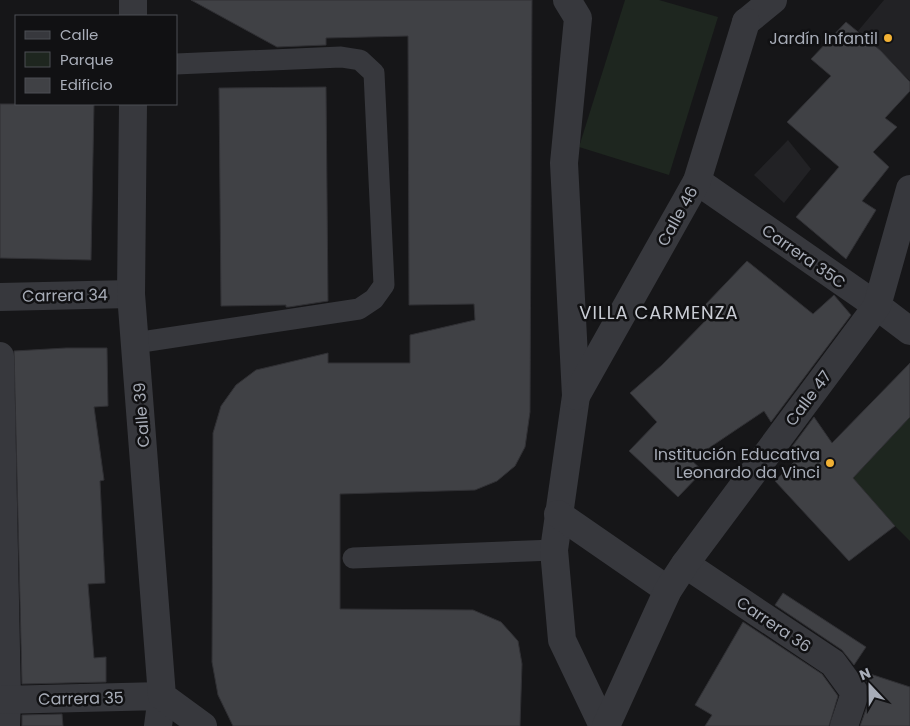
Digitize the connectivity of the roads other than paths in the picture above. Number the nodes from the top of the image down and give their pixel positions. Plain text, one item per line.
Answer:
1 (133, 0) edge
2 (567, 0) edge
3 (772, 0) edge
4 (743, 11) edge
5 (133, 15) edge
6 (178, 64) edge
7 (133, 105) edge
8 (697, 181) junction
9 (910, 189) edge
10 (131, 294) junction
11 (0, 297) edge
12 (877, 306) junction
13 (910, 331) edge
14 (136, 343) junction
15 (0, 356) edge
16 (576, 396) junction
17 (558, 514) junction
18 (554, 550) junction
19 (353, 558) dead end
20 (685, 564) junction
21 (668, 590) junction
22 (162, 696) junction
23 (4, 699) edge
24 (6, 726) edge
25 (158, 726) edge
26 (203, 726) edge
27 (604, 726) edge
28 (844, 726) edge

1 - 5 street
2 - 16 street
3 - 4 street
4 - 8 street, Calle 46
6 - 14 lane
7 - 10 street, Calle 39
8 - 12 street, Carrera 35C
8 - 16 street, Calle 46
9 - 12 street, Calle 47
10 - 11 street, Carrera 34
10 - 14 street, Calle 39
12 - 13 street, Carrera 35C
12 - 20 street, Calle 47
14 - 22 street, Calle 39
15 - 23 street
16 - 17 street
17 - 18 street
17 - 21 street
18 - 19 lane
18 - 27 street
20 - 21 street, Calle 47
20 - 28 street, Carrera 36
21 - 27 street, Calle 47
22 - 23 street, Carrera 35
22 - 25 street, Calle 39
22 - 26 street
23 - 24 street

